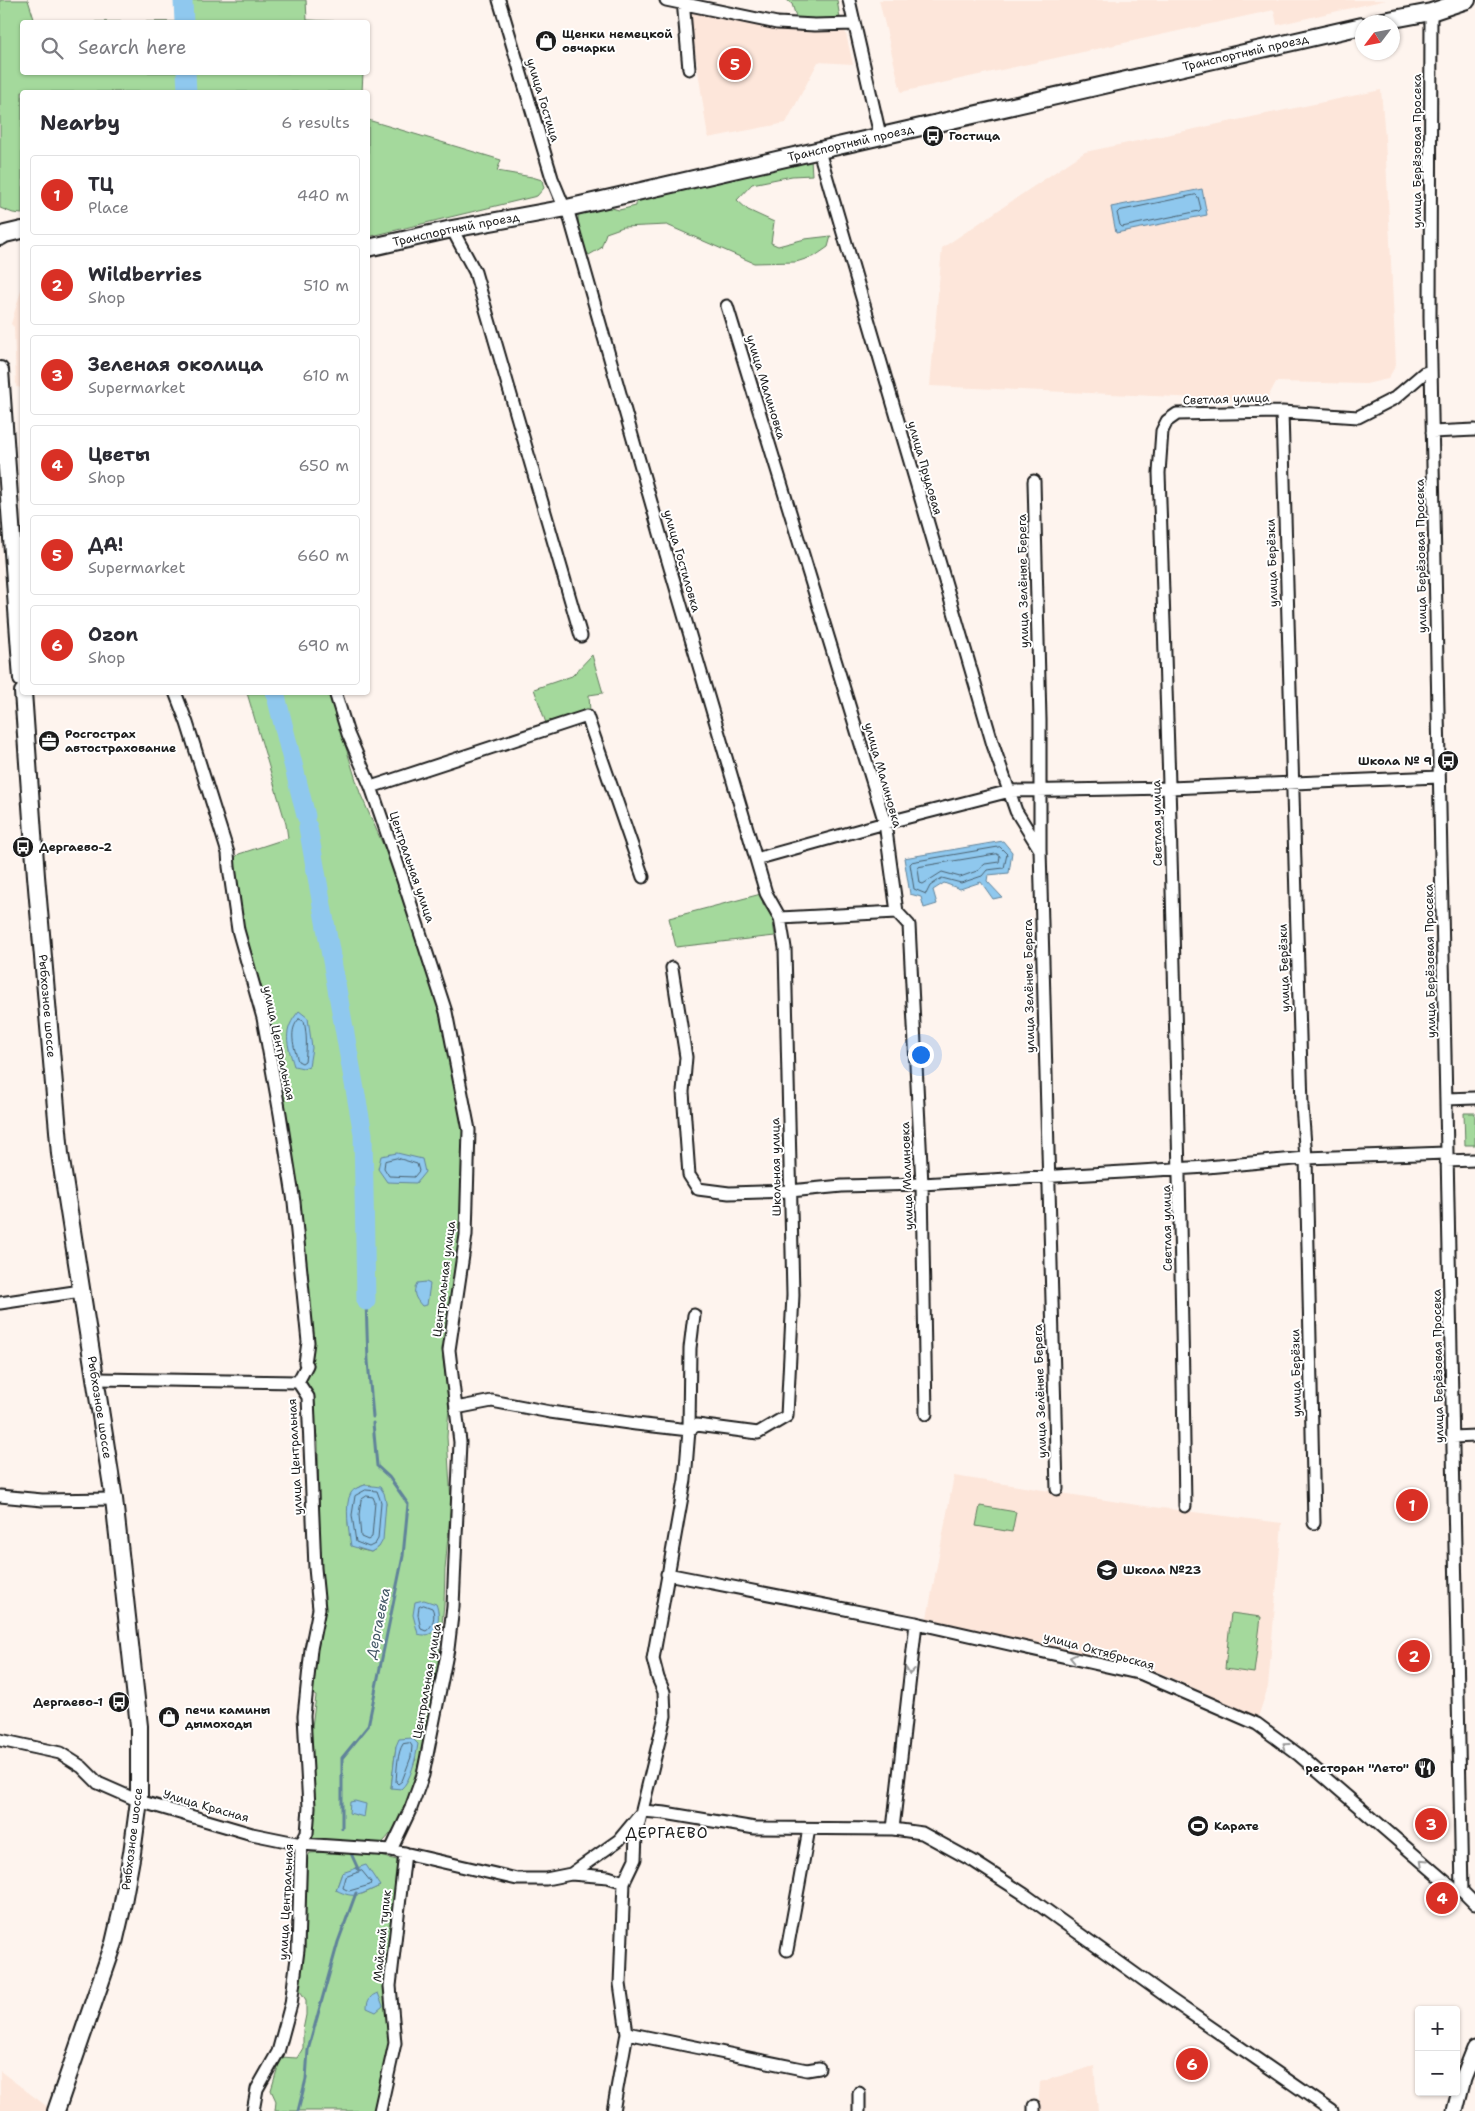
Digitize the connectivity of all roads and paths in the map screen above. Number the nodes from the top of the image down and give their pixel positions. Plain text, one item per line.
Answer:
1 (499, 0) edge
2 (666, 0) edge
3 (849, 0) edge
4 (1467, 0) edge
5 (684, 2) edge
6 (1431, 12) junction
7 (1400, 18) edge
8 (854, 24) junction
9 (1355, 28) edge
10 (689, 69) dead end
11 (880, 135) junction
12 (819, 151) junction
13 (566, 208) junction
14 (452, 228) junction
15 (20, 230) edge
16 (0, 237) edge
17 (370, 248) edge
18 (728, 306) dead end
19 (0, 370) edge
20 (1431, 371) junction
21 (1282, 412) junction
22 (1475, 430) edge
23 (1432, 432) junction
24 (1034, 482) dead end
25 (581, 636) dead end
26 (20, 651) edge
27 (24, 695) edge
28 (176, 695) edge
29 (336, 695) edge
30 (1439, 777) junction
31 (1292, 783) junction
32 (370, 787) junction
33 (1170, 788) junction
34 (1039, 790) junction
35 (1010, 791) junction
36 (885, 823) junction
37 (1040, 849) junction
38 (756, 859) junction
39 (642, 876) dead end
40 (897, 912) junction
41 (780, 918) junction
42 (672, 968) dead end
43 (1475, 1098) edge
44 (1446, 1099) junction
45 (1446, 1157) junction
46 (1306, 1158) junction
47 (1475, 1160) edge
48 (1179, 1168) junction
49 (1048, 1176) junction
50 (922, 1184) junction
51 (790, 1191) junction
52 (81, 1291) junction
53 (0, 1303) edge
54 (694, 1315) dead end
55 (97, 1379) junction
56 (298, 1382) junction
57 (456, 1408) junction
58 (926, 1414) dead end
59 (689, 1430) junction
60 (1475, 1436) edge
61 (1453, 1437) junction
62 (1056, 1489) dead end
63 (0, 1496) edge
64 (114, 1499) junction
65 (1185, 1506) dead end
66 (1314, 1523) dead end
67 (668, 1574) junction
68 (916, 1623) junction
69 (0, 1740) edge
70 (139, 1801) junction
71 (643, 1811) junction
72 (808, 1829) junction
73 (893, 1829) junction
74 (301, 1844) junction
75 (391, 1850) junction
76 (405, 1853) junction
77 (571, 1874) junction
78 (624, 1882) junction
79 (1462, 1891) junction
80 (1475, 1904) edge
81 (787, 1950) dead end
82 (627, 2033) junction
83 (1475, 2049) edge
84 (819, 2068) dead end
85 (859, 2093) dead end
86 (56, 2111) edge
87 (252, 2111) edge
88 (380, 2111) edge
89 (613, 2111) edge
90 (859, 2111) edge
91 (1332, 2111) edge
92 (1455, 2111) edge

1 - 13 street, улица Гостица
2 - 5 street
3 - 8 street
4 - 6 main road
5 - 8 street
5 - 10 street
6 - 7 main road
6 - 20 street, улица Берёзовая Просека
8 - 11 street
9 - 11 main road, Транспортный проезд
11 - 12 main road, Транспортный проезд
12 - 13 main road, Транспортный проезд
12 - 35 street, улица Прудовая
13 - 14 main road, Транспортный проезд
13 - 38 street, улица Гостиловка
14 - 17 main road, Транспортный проезд
14 - 25 street
15 - 16 main road
18 - 36 street, улица Малиновка
19 - 26 main road
20 - 21 street, Светлая улица
20 - 23 street, улица Берёзовая Просека
21 - 31 street, улица Берёзки
21 - 33 street, Светлая улица
22 - 23 street
23 - 30 street, улица Берёзовая Просека
24 - 34 street, улица Зелёные Берега
27 - 52 main road, Рыбхозное шоссе
28 - 56 street, улица Центральная
29 - 32 street, Центральная улица
30 - 31 street
30 - 44 street, улица Берёзовая Просека
31 - 33 street
31 - 46 street, улица Берёзки
32 - 39 street
32 - 57 street, Центральная улица
33 - 34 street
33 - 48 street, Светлая улица
34 - 35 street
34 - 37 street, улица Зелёные Берега
35 - 36 street
35 - 37 street, улица Прудовая
36 - 38 street
36 - 40 street, улица Малиновка
37 - 49 street, улица Зелёные Берега
38 - 41 street, улица Гостиловка
40 - 41 street
40 - 50 street, улица Малиновка
41 - 51 street, Школьная улица
42 - 51 street
43 - 44 street
44 - 45 street, улица Берёзовая Просека
45 - 46 street
45 - 47 street
45 - 61 street, улица Берёзовая Просека
46 - 48 street
46 - 66 street, улица Берёзки
48 - 49 street
48 - 65 street, Светлая улица
49 - 50 street
49 - 62 street, улица Зелёные Берега
50 - 51 street
50 - 58 street, улица Малиновка
51 - 59 street, Школьная улица
52 - 53 street
52 - 55 main road, Рыбхозное шоссе
54 - 59 street
55 - 56 street
55 - 64 main road, Рыбхозное шоссе
56 - 74 street, улица Центральная
57 - 59 street
57 - 75 street, Центральная улица
59 - 67 street
60 - 61 street
61 - 79 street, улица Берёзовая Просека
63 - 64 street
64 - 70 main road, Рыбхозное шоссе
67 - 68 street, улица Октябрьская
67 - 71 street
68 -> 73 street
79 -> 68 street, улица Октябрьская
69 - 70 street, Улица Красная
70 - 74 street, Улица Красная
70 - 86 main road, Рыбхозное шоссе
71 - 72 street
71 - 77 street
71 - 78 street
72 - 73 street
72 - 81 street
73 - 91 street
74 - 75 street, Улица Красная
74 - 87 street, улица Центральная
75 - 76 street, Улица Красная
76 - 77 street, Улица Красная
76 - 88 street, Майский тупик
77 - 78 street
78 - 82 street
79 - 80 street
82 - 84 street
82 - 89 street
83 - 92 street
85 - 90 street

